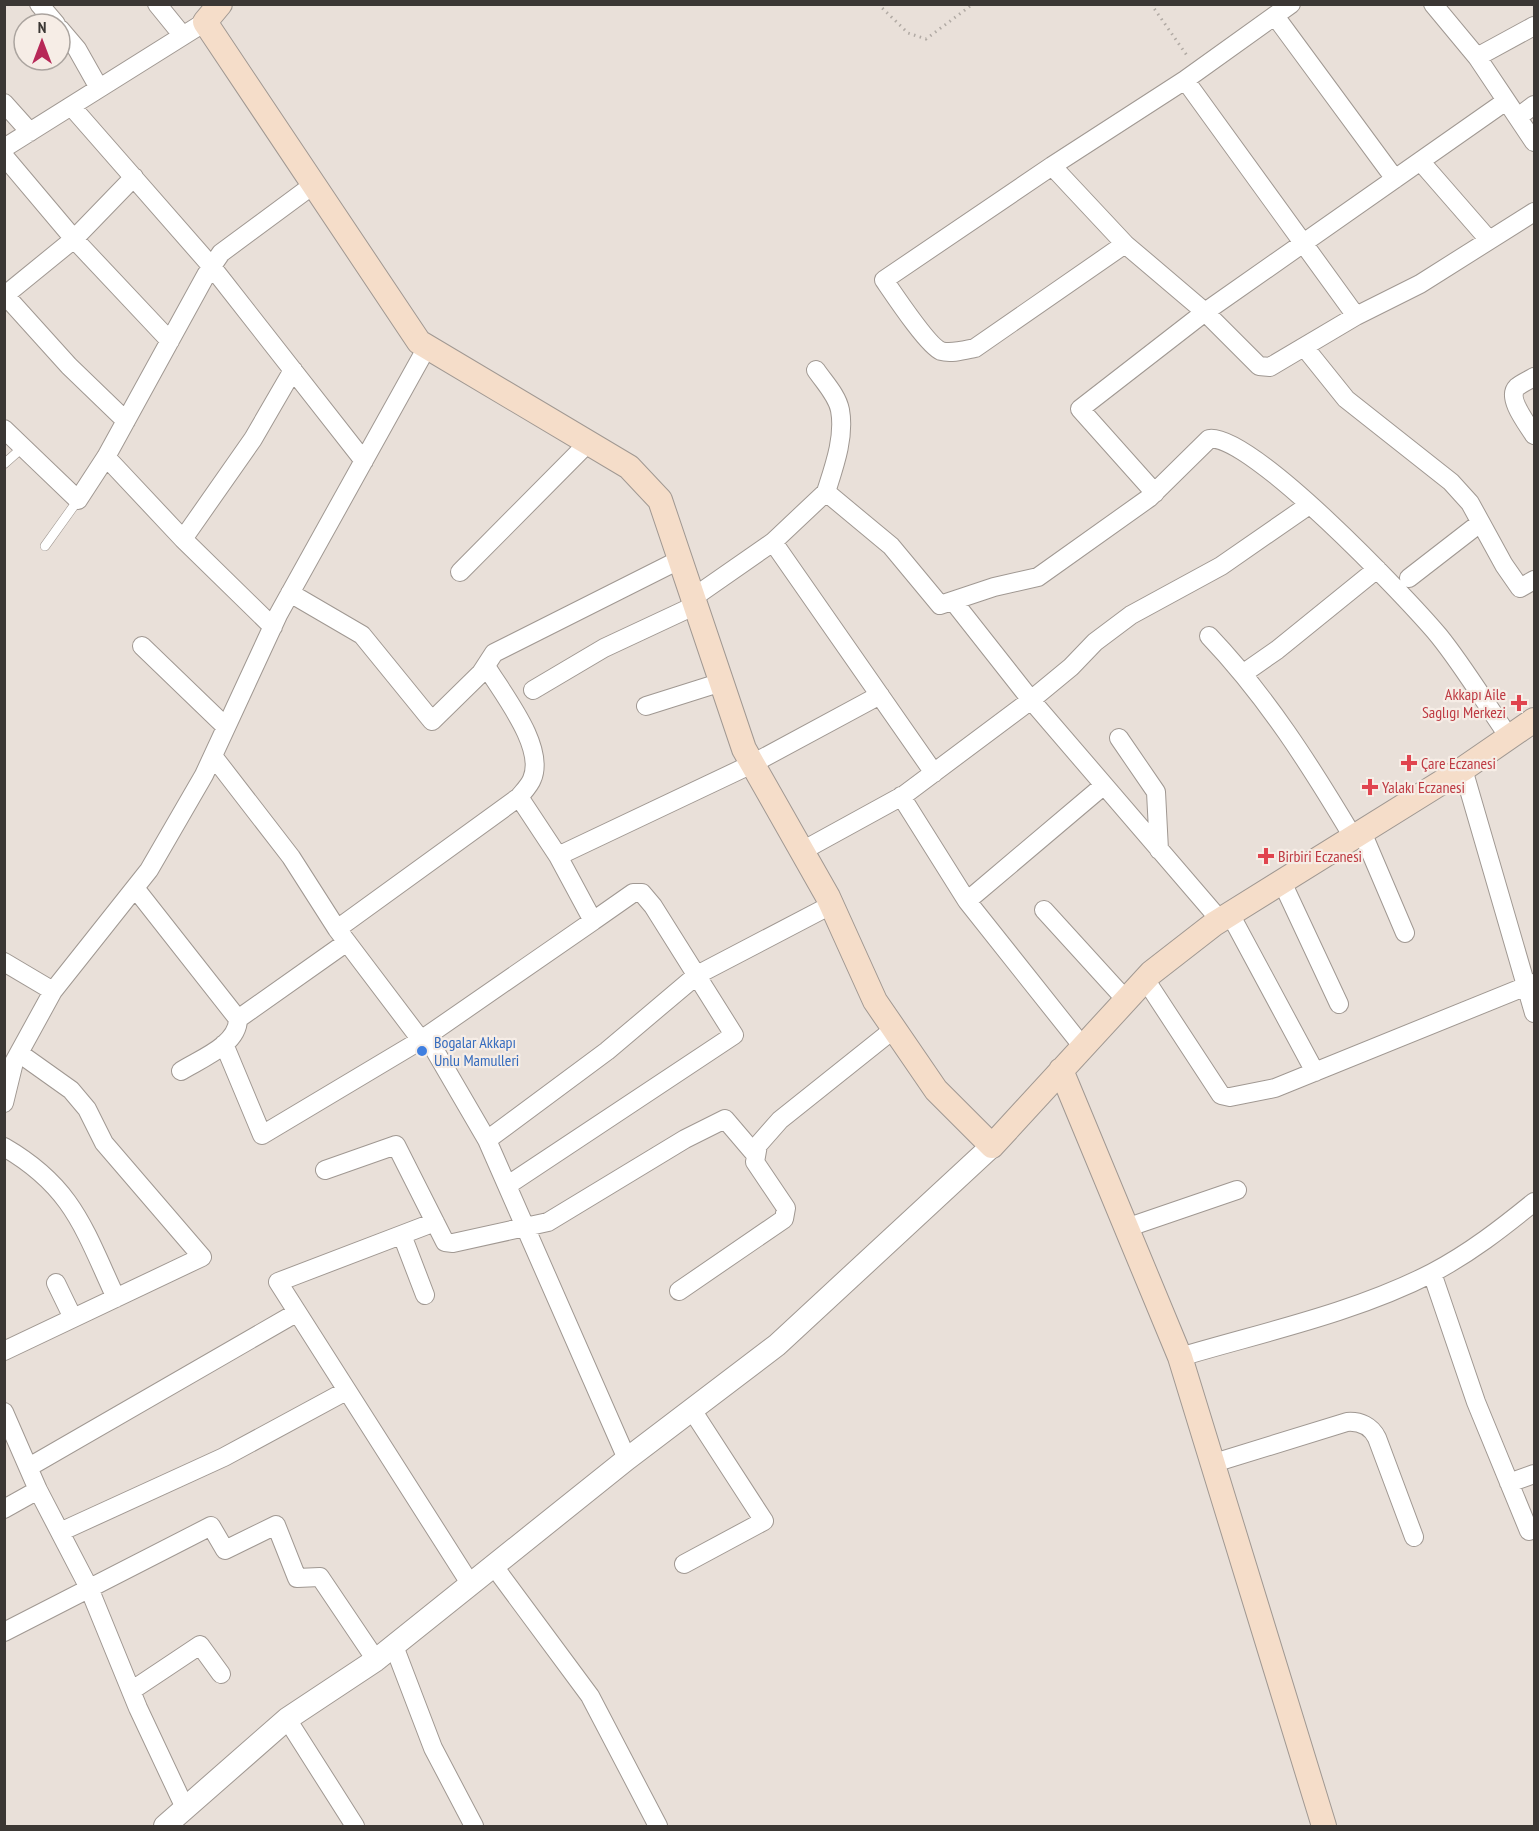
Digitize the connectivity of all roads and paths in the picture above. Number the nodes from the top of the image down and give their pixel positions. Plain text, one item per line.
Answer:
1 (157, 4) edge
2 (878, 4) edge
3 (973, 4) edge
4 (1151, 4) edge
5 (1291, 4) edge
6 (1433, 4) edge
7 (214, 12) edge
8 (1275, 16) junction
9 (1534, 26) edge
10 (183, 36) junction
11 (72, 43) edge
12 (1477, 57) junction
13 (1192, 75) junction
14 (99, 88) junction
15 (1506, 101) junction
16 (4, 103) edge
17 (1534, 105) edge
18 (71, 106) junction
19 (1518, 117) junction
20 (30, 132) junction
21 (1534, 142) edge
22 (4, 148) edge
23 (4, 156) edge
24 (1421, 162) junction
25 (1052, 166) junction
26 (134, 177) junction
27 (1395, 179) junction
28 (314, 185) junction
29 (1532, 219) edge
30 (74, 239) junction
31 (1489, 240) junction
32 (1125, 244) junction
33 (1303, 244) junction
34 (212, 267) junction
35 (5, 295) edge
36 (1205, 312) junction
37 (1356, 316) junction
38 (170, 341) junction
39 (427, 347) junction
40 (1305, 348) junction
41 (293, 370) junction
42 (816, 370) dead end
43 (1534, 377) edge
44 (126, 421) junction
45 (4, 429) edge
46 (1534, 435) edge
47 (588, 443) junction
48 (22, 448) junction
49 (106, 457) junction
50 (364, 461) junction
51 (4, 464) edge
52 (826, 492) junction
53 (1155, 493) junction
54 (78, 500) junction
55 (1310, 505) junction
56 (1480, 523) junction
57 (183, 539) junction
58 (773, 542) junction
59 (45, 546) dead end
60 (681, 559) junction
61 (1377, 569) junction
62 (460, 572) dead end
63 (1409, 578) dead end
64 (1534, 580) edge
65 (290, 593) junction
66 (695, 601) junction
67 (952, 601) junction
68 (273, 627) junction
69 (1209, 636) dead end
70 (142, 646) dead end
71 (486, 666) junction
72 (1244, 673) junction
73 (722, 682) junction
74 (533, 690) dead end
75 (880, 694) junction
76 (1031, 700) junction
77 (646, 706) dead end
78 (1534, 720) edge
79 (226, 728) junction
80 (1509, 737) junction
81 (1119, 738) dead end
82 (213, 756) junction
83 (752, 764) junction
84 (1463, 769) junction
85 (934, 773) junction
86 (1103, 786) junction
87 (901, 796) junction
88 (519, 797) junction
89 (1357, 835) junction
90 (1159, 850) junction
91 (802, 851) junction
92 (558, 856) junction
93 (1282, 882) junction
94 (135, 888) junction
95 (968, 901) junction
96 (831, 905) junction
97 (1044, 910) dead end
98 (1225, 917) junction
99 (593, 921) junction
100 (1405, 933) dead end
101 (342, 936) junction
102 (4, 962) edge
103 (697, 975) junction
104 (1145, 979) junction
105 (1531, 985) edge
106 (53, 991) junction
107 (1126, 999) junction
108 (1339, 1004) dead end
109 (1534, 1013) edge
110 (238, 1019) junction
111 (894, 1029) junction
112 (424, 1039) junction
113 (224, 1044) junction
114 (1083, 1047) junction
115 (19, 1053) junction
116 (1061, 1070) junction
117 (181, 1071) dead end
118 (1314, 1072) junction
119 (4, 1103) edge
120 (487, 1140) junction
121 (992, 1146) junction
122 (4, 1147) edge
123 (754, 1153) junction
124 (325, 1170) dead end
125 (508, 1185) junction
126 (1237, 1190) dead end
127 (1534, 1202) edge
128 (435, 1222) junction
129 (525, 1227) junction
130 (1126, 1228) junction
131 (402, 1235) junction
132 (1432, 1273) junction
133 (56, 1283) dead end
134 (679, 1291) dead end
135 (425, 1294) dead end
136 (116, 1298) junction
137 (296, 1313) junction
138 (73, 1318) junction
139 (4, 1351) edge
140 (1180, 1357) junction
141 (346, 1391) junction
142 (692, 1410) junction
143 (4, 1412) edge
144 (12, 1450) edge
145 (627, 1459) junction
146 (1214, 1463) junction
147 (29, 1467) junction
148 (1534, 1473) edge
149 (1509, 1483) junction
150 (38, 1490) junction
151 (4, 1509) edge
152 (1529, 1531) dead end
153 (60, 1532) junction
154 (1414, 1537) dead end
155 (684, 1564) dead end
156 (493, 1565) junction
157 (471, 1585) junction
158 (89, 1588) junction
159 (4, 1632) edge
160 (394, 1646) junction
161 (376, 1660) junction
162 (221, 1674) dead end
163 (131, 1691) junction
164 (287, 1719) junction
165 (185, 1808) junction
166 (653, 1825) edge
167 (165, 1827) edge
168 (356, 1827) edge
169 (474, 1827) edge
170 (1324, 1827) edge

1 - 10 street
2 - 3 path
4 - 13 path
5 - 8 street
6 - 12 street
7 - 10 street
7 - 28 main road
8 - 13 street
8 - 27 street
9 - 12 street
10 - 14 street
11 - 14 street
12 - 15 street
13 - 25 street
13 - 33 street
14 - 18 street
15 - 19 street
15 - 24 street
16 - 20 street
17 - 19 street
18 - 20 street
18 - 26 street
19 - 21 street
20 - 22 street
23 - 30 street
24 - 27 street
24 - 31 street
25 - 32 street
25 - 32 street
26 - 30 street
26 - 34 street
27 - 33 street
28 - 34 street
28 - 39 main road
29 - 31 street
30 - 35 street
30 - 38 street
31 - 37 street
32 - 36 street
33 - 36 street
33 - 37 street
34 - 38 street
34 - 41 street
35 - 44 street
36 - 40 street
36 - 53 street
37 - 40 street
38 - 44 street
39 - 47 main road
39 - 50 street
40 - 56 street
41 - 50 street
41 - 57 street
42 - 52 street
43 - 46 street
44 - 49 street
45 - 48 street
47 - 60 main road
47 - 62 street
48 - 51 lane
48 - 54 street
49 - 54 street
49 - 57 street
50 - 65 street
52 - 58 street
52 - 67 street
53 - 55 street
53 - 67 street
54 - 59 lane
55 - 61 street
55 - 76 street
56 - 63 street
56 - 64 street
57 - 68 street
58 - 66 street
58 - 75 street
60 - 66 main road
60 - 71 street
61 - 72 street
61 - 80 street
65 - 68 street
65 - 71 street
66 - 73 main road
66 - 74 street
67 - 76 street
68 - 79 street
69 - 72 street
70 - 79 street
71 - 88 street
72 - 89 street
73 - 77 street
73 - 83 main road
75 - 83 street
75 - 85 street
76 - 85 street
76 - 86 street
78 - 80 main road
79 - 82 street
80 - 84 main road
81 - 90 street
82 - 94 street
82 - 101 street
83 - 91 main road
83 - 92 street
84 - 89 main road
84 - 105 street
85 - 87 street
86 - 90 street
86 - 95 street
87 - 91 street
87 - 95 street
88 - 92 street
88 - 101 street
89 - 93 main road
89 - 100 street
90 - 98 street
91 - 96 main road
92 - 99 street
93 - 98 main road
93 - 108 street
94 - 106 street
94 - 110 street
95 - 114 street
96 - 103 street
96 - 111 main road
97 - 107 street
98 - 104 main road
98 - 118 street
99 - 103 street
99 - 112 street
101 - 110 street
101 - 112 street
102 - 106 street
103 - 120 street
103 - 125 street
104 - 107 main road
104 - 118 street
105 - 109 street
105 - 118 street
106 - 115 street
107 - 114 main road
110 - 113 street
111 - 121 main road
111 - 123 street
112 - 113 street
112 - 120 street
113 - 117 street
114 - 116 main road
115 - 119 street
115 - 136 street
116 - 121 main road
116 - 130 main road
120 - 125 street
121 - 142 street
122 - 136 street
123 - 129 street
123 - 134 street
124 - 128 street
125 - 129 street
126 - 130 street
127 - 132 street
128 - 129 street
128 - 131 street
129 - 145 street
130 - 140 main road
131 - 135 street
131 - 137 street
132 - 140 street
132 - 149 street
133 - 138 street
136 - 138 street
137 - 141 street
137 - 147 street
138 - 139 street
140 - 146 main road
141 - 153 street
141 - 157 street
142 - 145 street
142 - 155 street
143 - 144 street
144 - 147 street
145 - 156 street
146 - 154 street
146 - 170 main road
147 - 150 street
148 - 149 street
149 - 152 street
150 - 151 street
150 - 153 street
153 - 158 street
156 - 157 street
156 - 166 street
157 - 160 street
158 - 159 street
158 - 161 street
158 - 163 street
160 - 161 street
160 - 169 street
161 - 164 street
162 - 163 street
163 - 165 street
164 - 165 street
164 - 168 street
165 - 167 street

